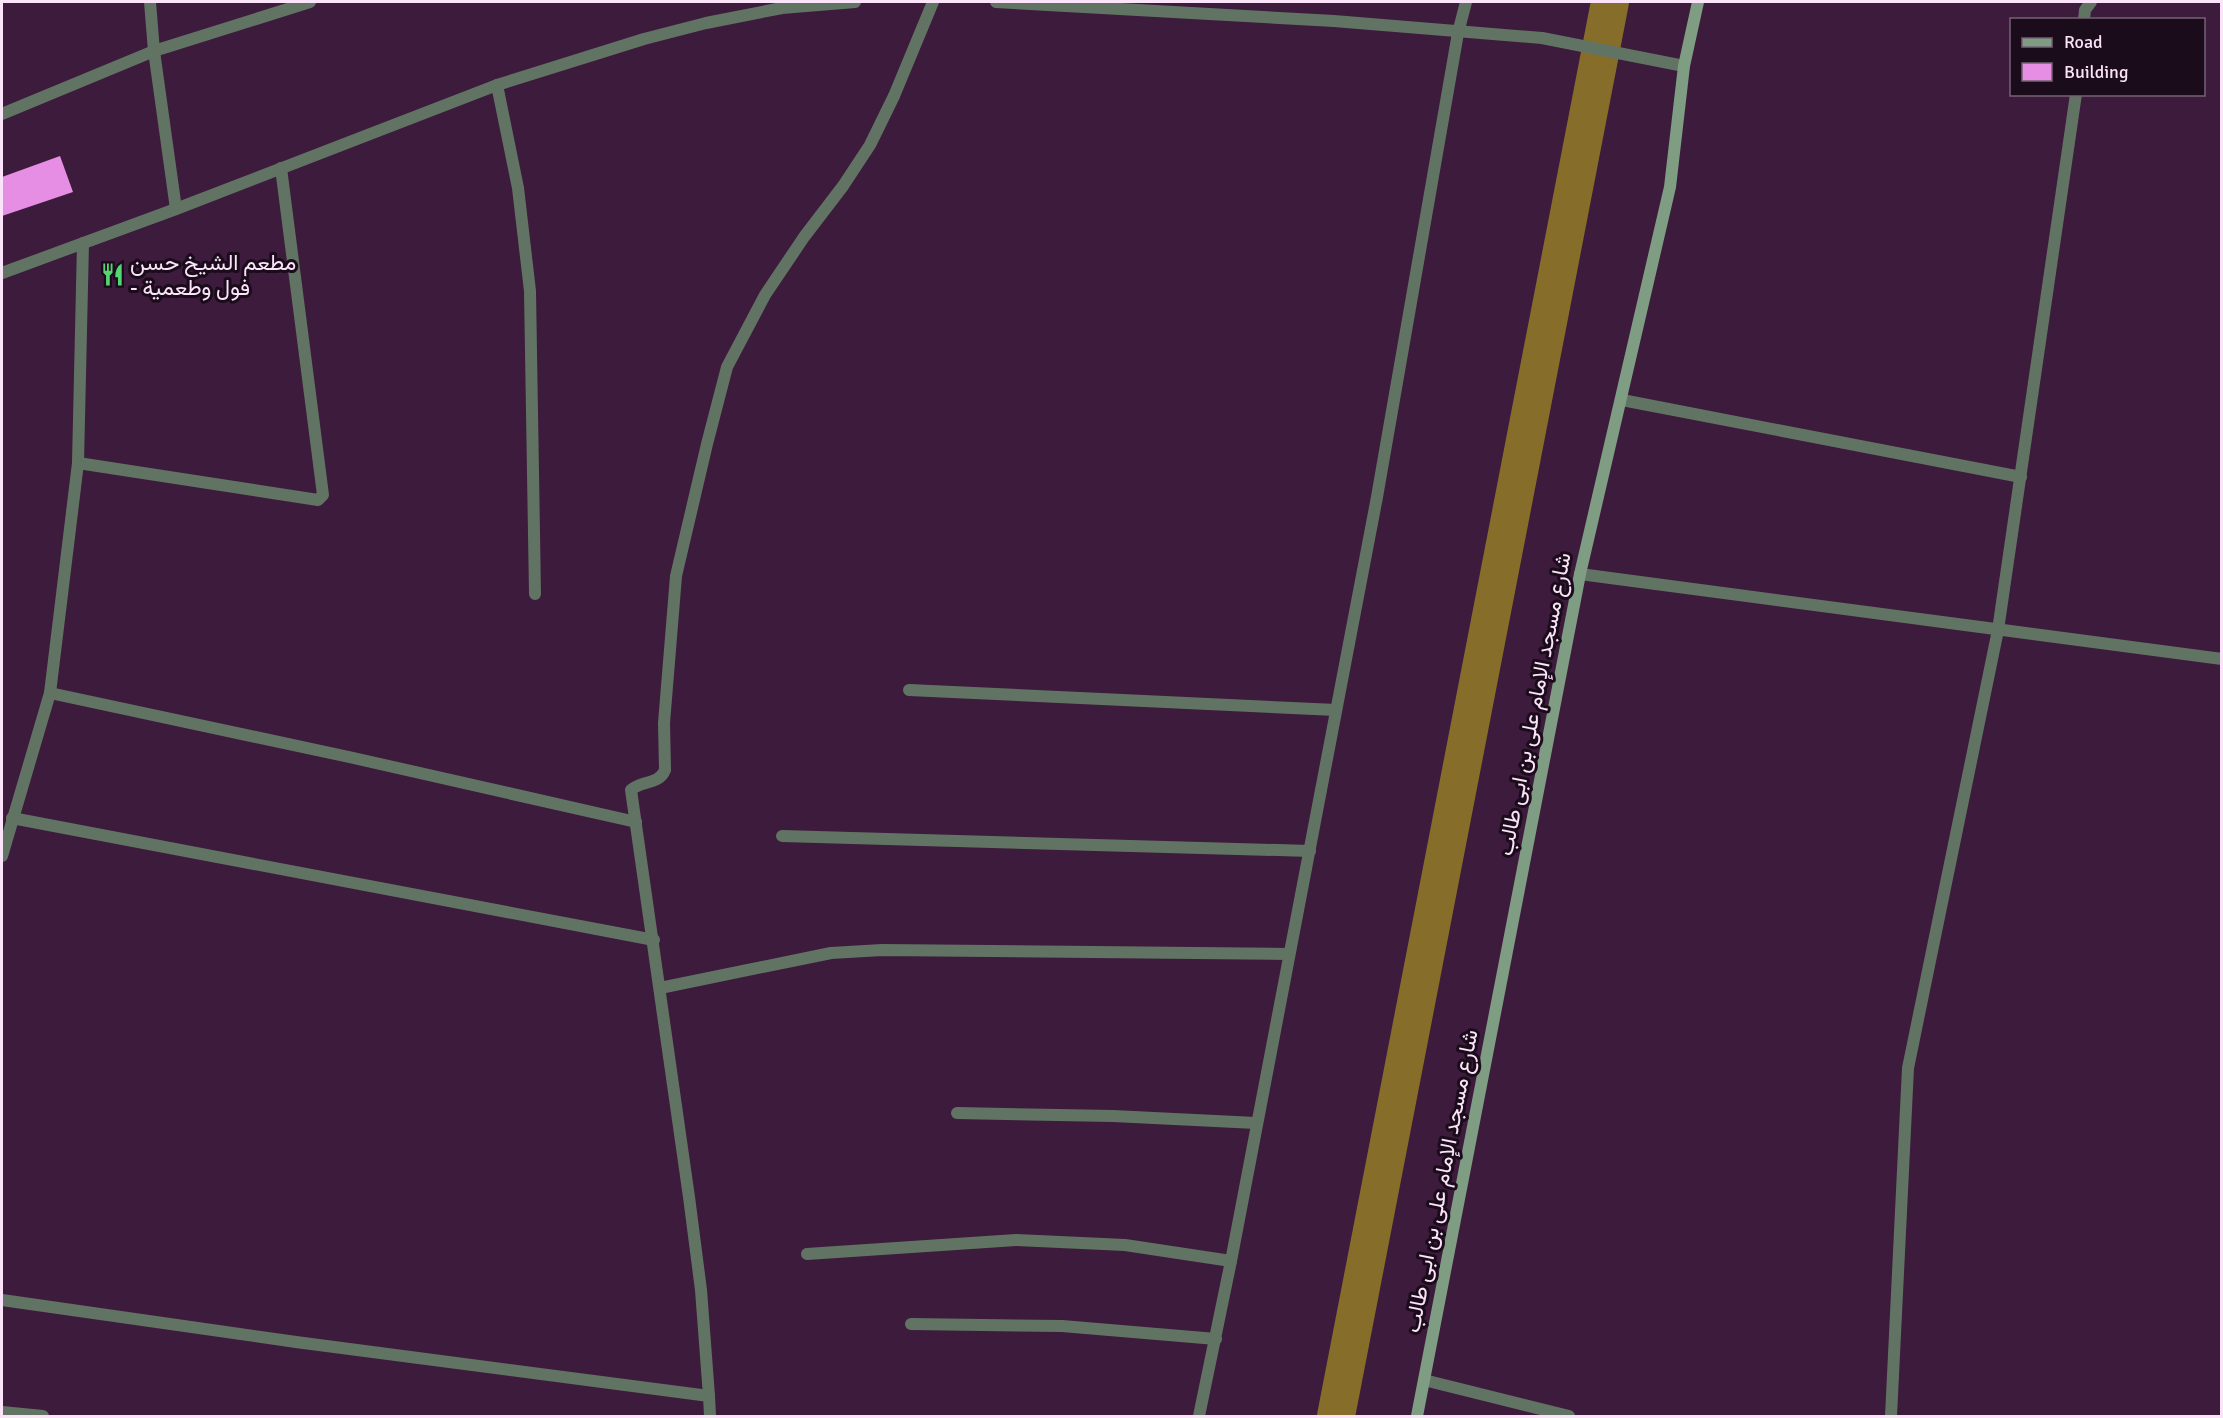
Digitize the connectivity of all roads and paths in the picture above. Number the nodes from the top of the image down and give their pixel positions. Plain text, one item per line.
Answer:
1 (150, 2) edge
2 (310, 2) edge
3 (855, 2) edge
4 (933, 2) edge
5 (996, 2) edge
6 (1466, 2) edge
7 (1698, 2) edge
8 (2091, 2) edge
9 (2084, 18) edge
10 (1458, 33) junction
11 (154, 51) junction
12 (1684, 66) junction
13 (497, 85) junction
14 (2076, 96) edge
15 (2, 114) edge
16 (281, 168) junction
17 (176, 208) junction
18 (83, 243) junction
19 (2, 273) edge
20 (1622, 400) junction
21 (78, 463) junction
22 (2021, 477) junction
23 (1580, 574) junction
24 (535, 594) dead end
25 (1998, 630) junction
26 (2222, 659) edge
27 (909, 690) dead end
28 (50, 693) junction
29 (1336, 710) junction
30 (12, 818) junction
31 (636, 822) junction
32 (782, 836) dead end
33 (1310, 851) junction
34 (2, 856) edge
35 (654, 940) junction
36 (1289, 954) junction
37 (660, 988) junction
38 (957, 1113) dead end
39 (1256, 1123) junction
40 (807, 1254) dead end
41 (1231, 1261) junction
42 (2, 1300) edge
43 (911, 1324) dead end
44 (1216, 1339) junction
45 (1424, 1380) junction
46 (709, 1396) junction
47 (2, 1412) edge
48 (43, 1416) edge
49 (710, 1416) edge
50 (1199, 1416) edge
51 (1418, 1416) edge
52 (1569, 1416) edge
53 (1891, 1416) edge

1 - 11 street
2 - 11 street
3 - 13 street
4 - 31 street
5 - 10 street
6 - 10 street
7 - 12 street, شارع مسجد الإمام على بن ابى طالب
8 - 9 street
10 - 12 street
10 - 29 street
11 - 15 street
11 - 17 street
12 - 20 street, شارع مسجد الإمام على بن ابى طالب
13 - 16 street
13 - 24 street
14 - 22 street
16 - 17 street
16 - 21 street
17 - 18 street
18 - 19 street
18 - 21 street
20 - 22 street
20 - 23 street, شارع مسجد الإمام على بن ابى طالب
21 - 28 street
22 - 25 street
23 - 25 street
23 - 45 street, شارع مسجد الإمام على بن ابى طالب
25 - 26 street
25 - 53 street
27 - 29 street
28 - 30 street
28 - 31 street
29 - 33 street
30 - 34 street
30 - 35 street
31 - 35 street
32 - 33 street
33 - 36 street
35 - 37 street
36 - 37 street
36 - 39 street
37 - 46 street
38 - 39 street
39 - 41 street
40 - 41 street
41 - 44 street
42 - 46 street
43 - 44 street
44 - 50 street
45 - 51 street, شارع مسجد الإمام على بن ابى طالب
45 - 52 street
46 - 49 street
47 - 48 street

